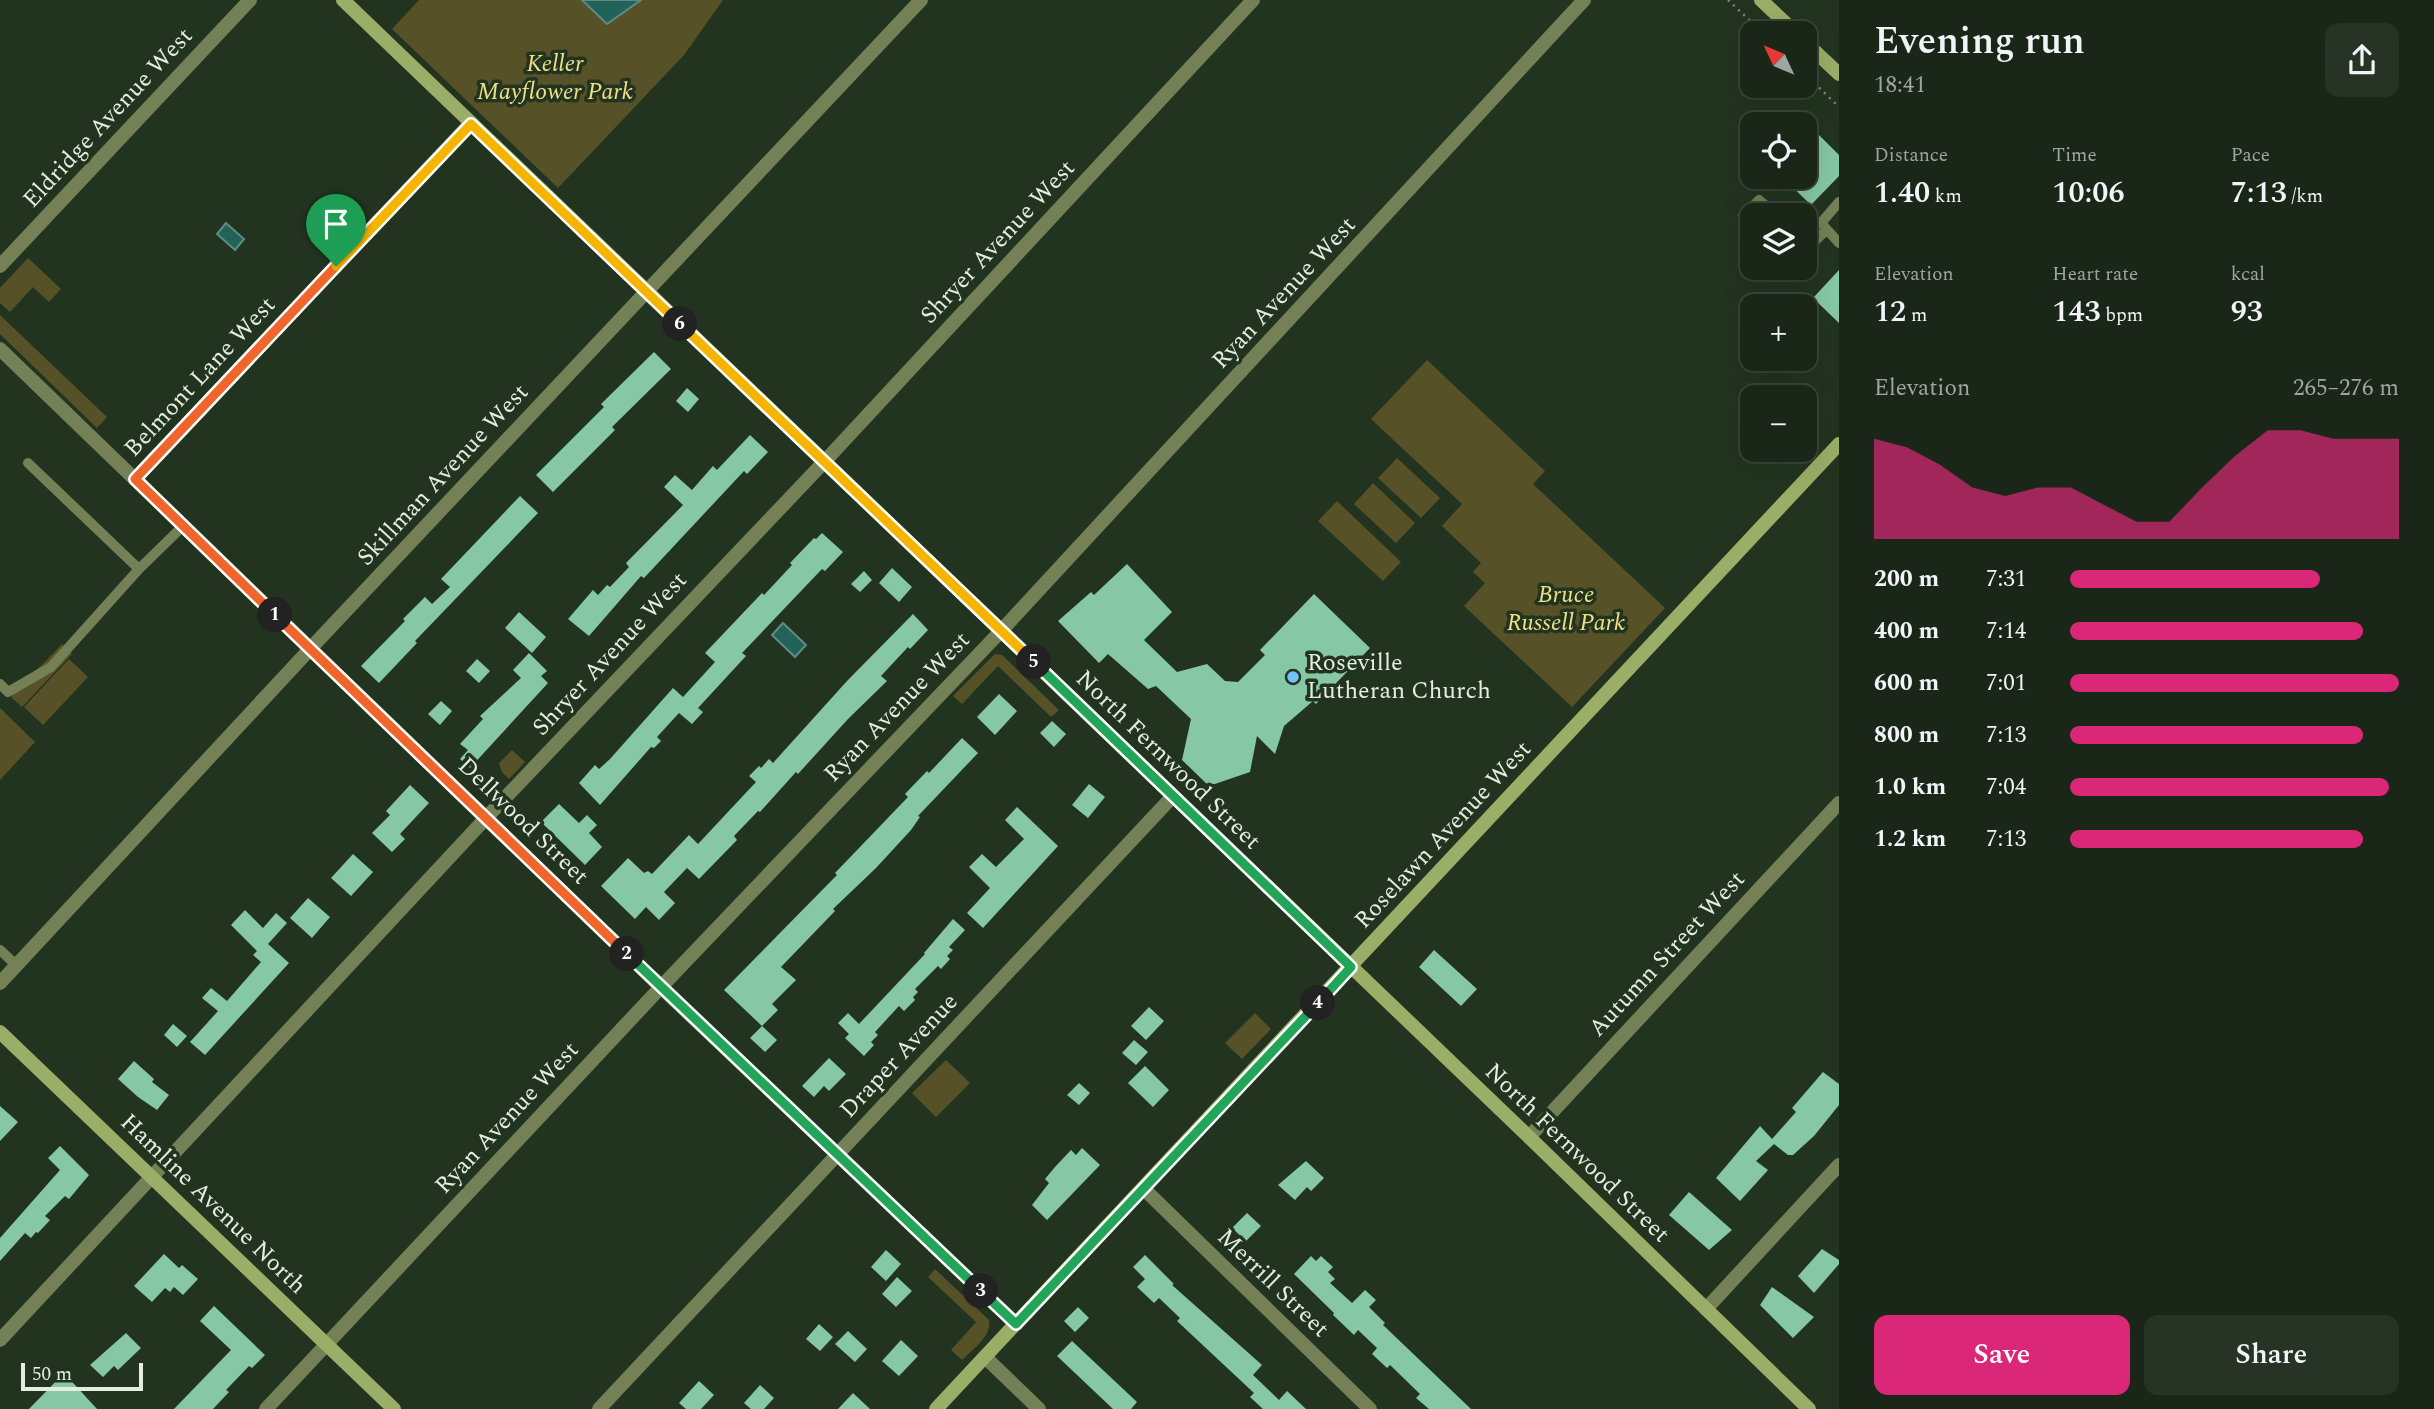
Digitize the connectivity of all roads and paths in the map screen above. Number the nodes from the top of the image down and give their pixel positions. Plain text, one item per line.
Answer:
1 (250, 0) edge
2 (343, 0) edge
3 (1253, 0) edge
4 (1584, 0) edge
5 (1728, 0) edge
6 (1762, 0) edge
7 (920, 1) edge
8 (1750, 21) edge
9 (1784, 21) edge
10 (1817, 53) edge
11 (1839, 74) edge
12 (1817, 86) edge
13 (1839, 107) edge
14 (471, 124) junction
15 (1839, 202) edge
16 (1826, 230) junction
17 (1817, 237) edge
18 (1839, 243) edge
19 (0, 267) edge
20 (646, 292) junction
21 (0, 349) edge
22 (1839, 444) edge
23 (825, 461) junction
24 (28, 463) dead end
25 (135, 479) junction
26 (182, 527) junction
27 (139, 569) junction
28 (1001, 631) junction
29 (310, 649) junction
30 (0, 684) edge
31 (1173, 796) junction
32 (1839, 803) edge
33 (486, 818) junction
34 (0, 950) edge
35 (16, 965) junction
36 (1351, 967) junction
37 (0, 983) edge
38 (661, 987) junction
39 (0, 1032) edge
40 (1529, 1137) junction
41 (837, 1155) junction
42 (1839, 1165) edge
43 (152, 1176) junction
44 (1144, 1189) junction
45 (1706, 1309) junction
46 (1016, 1324) junction
47 (0, 1340) edge
48 (326, 1344) junction
49 (985, 1357) junction
50 (266, 1409) edge
51 (394, 1409) edge
52 (599, 1409) edge
53 (936, 1409) edge
54 (1039, 1409) edge
55 (1370, 1409) edge
56 (1809, 1409) edge

1 - 19 street, Eldridge Avenue West
2 - 14 street, North Fernwood Street
3 - 23 street, Shryer Avenue West
4 - 28 street, Ryan Avenue West
5 - 8 path
6 - 9 street
7 - 20 street, Skillman Avenue West
10 - 11 street
12 - 13 path
14 - 20 street, North Fernwood Street
14 - 25 street, Belmont Lane West
15 - 16 lane
16 - 17 lane
16 - 18 lane
20 - 23 street, North Fernwood Street
20 - 29 street, Skillman Avenue West
21 - 25 street, Dellwood Street
22 - 36 street, Roselawn Avenue West
23 - 28 street, North Fernwood Street
23 - 33 street, Shryer Avenue West
24 - 27 lane
25 - 26 street, Dellwood Street
26 - 27 lane
26 - 29 street, Dellwood Street
27 - 30 lane
28 - 31 street, North Fernwood Street
28 - 38 street, Ryan Avenue West
29 - 33 street, Dellwood Street
29 - 35 street, Skillman Avenue West
31 - 36 street, North Fernwood Street
31 - 41 street, Draper Avenue
32 - 40 street, Autumn Street West
33 - 38 street, Dellwood Street
33 - 43 street, Shryer Avenue West
34 - 35 lane
35 - 37 street, Skillman Avenue West
36 - 40 street, North Fernwood Street
36 - 44 street, Roselawn Avenue West
38 - 41 street, Dellwood Street
38 - 48 street, Ryan Avenue West
39 - 43 street, Hamline Avenue North
40 - 45 street, North Fernwood Street
41 - 46 street, Dellwood Street
41 - 52 street, Draper Avenue
42 - 45 street
43 - 47 street, Shryer Avenue West
43 - 48 street, Hamline Avenue North
44 - 46 street, Roselawn Avenue West
44 - 55 street, Merrill Street
45 - 56 street, North Fernwood Street
46 - 49 street, Roselawn Avenue West
48 - 50 street, Ryan Avenue West
48 - 51 street, Hamline Avenue North
49 - 53 street, Roselawn Avenue West
49 - 54 street

